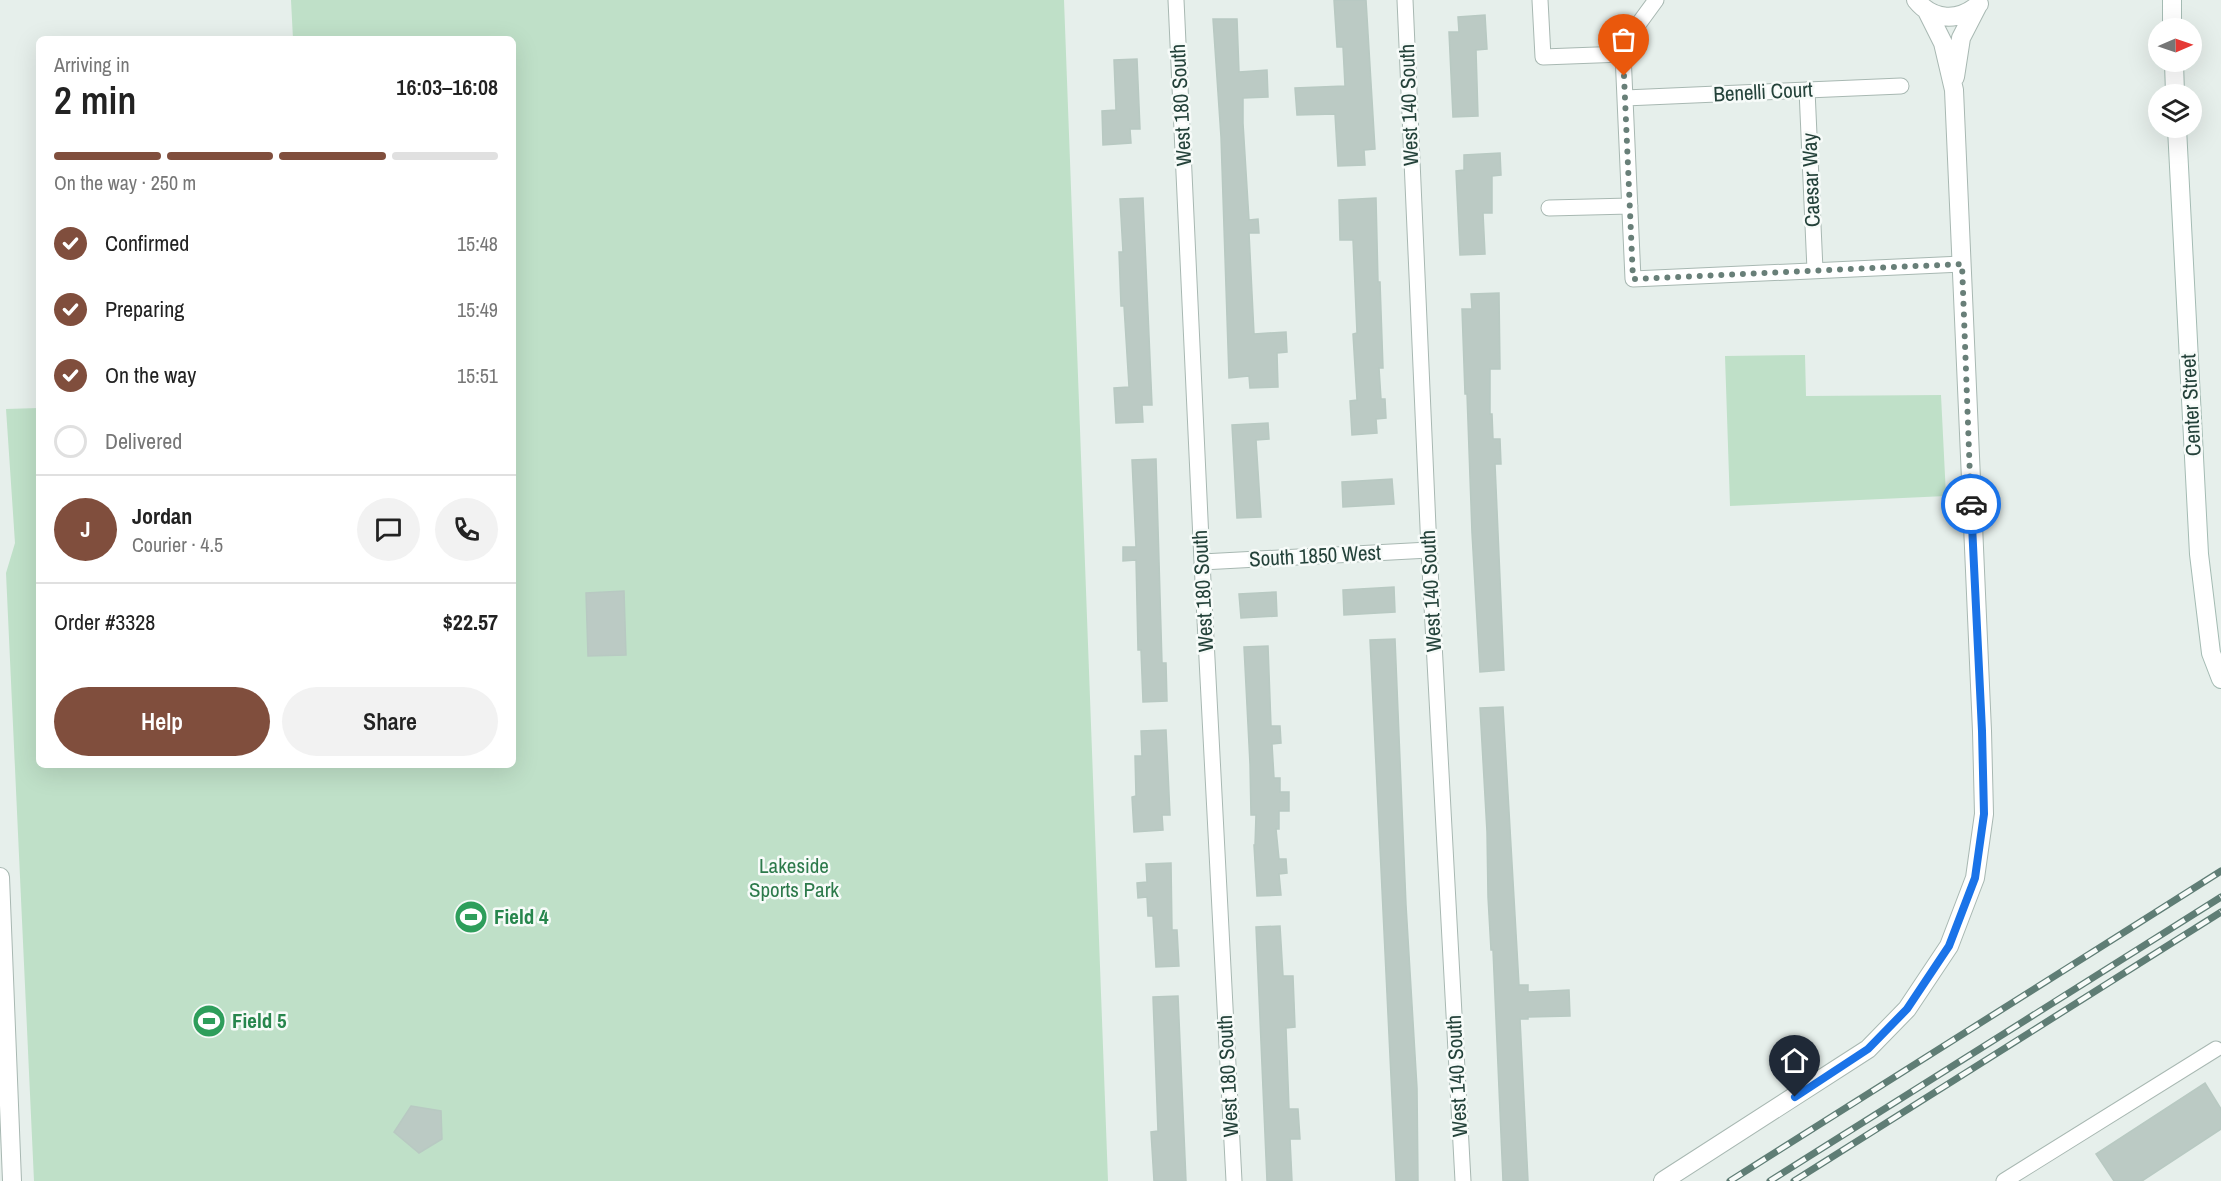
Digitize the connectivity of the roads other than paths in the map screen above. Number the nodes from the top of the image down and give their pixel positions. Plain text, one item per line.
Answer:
1 (1176, 0) edge
2 (1405, 0) edge
3 (1540, 0) edge
4 (1656, 0) edge
5 (1980, 3) edge
6 (1921, 5) edge
7 (1623, 54) junction
8 (1901, 86) dead end
9 (1807, 90) junction
10 (1954, 90) junction
11 (1625, 98) junction
12 (2177, 138) edge
13 (1630, 206) junction
14 (1549, 208) dead end
15 (1962, 264) junction
16 (1815, 270) junction
17 (1429, 550) junction
18 (1202, 562) junction
19 (2221, 679) edge
20 (0, 877) edge
21 (1, 907) edge
22 (2216, 1049) dead end
23 (12, 1181) edge
24 (1233, 1181) edge
25 (1462, 1181) edge
26 (1663, 1181) edge
27 (2004, 1181) edge

1 - 18 street, West 180 South
2 - 17 street, West 140 South
3 - 7 street
4 - 7 street
5 - 6 street
5 - 10 street
6 - 10 street
7 - 11 street
8 - 9 street, Benelli Court
9 - 11 street, Benelli Court
9 - 16 street, Caesar Way
10 - 15 street
11 - 13 street
12 - 19 street, Center Street
13 - 14 street
13 - 16 street
15 - 16 street
15 - 26 street
17 - 18 street, South 1850 West
17 - 25 street, West 140 South
18 - 24 street, West 180 South
20 - 21 street
21 - 23 street
22 - 27 street

